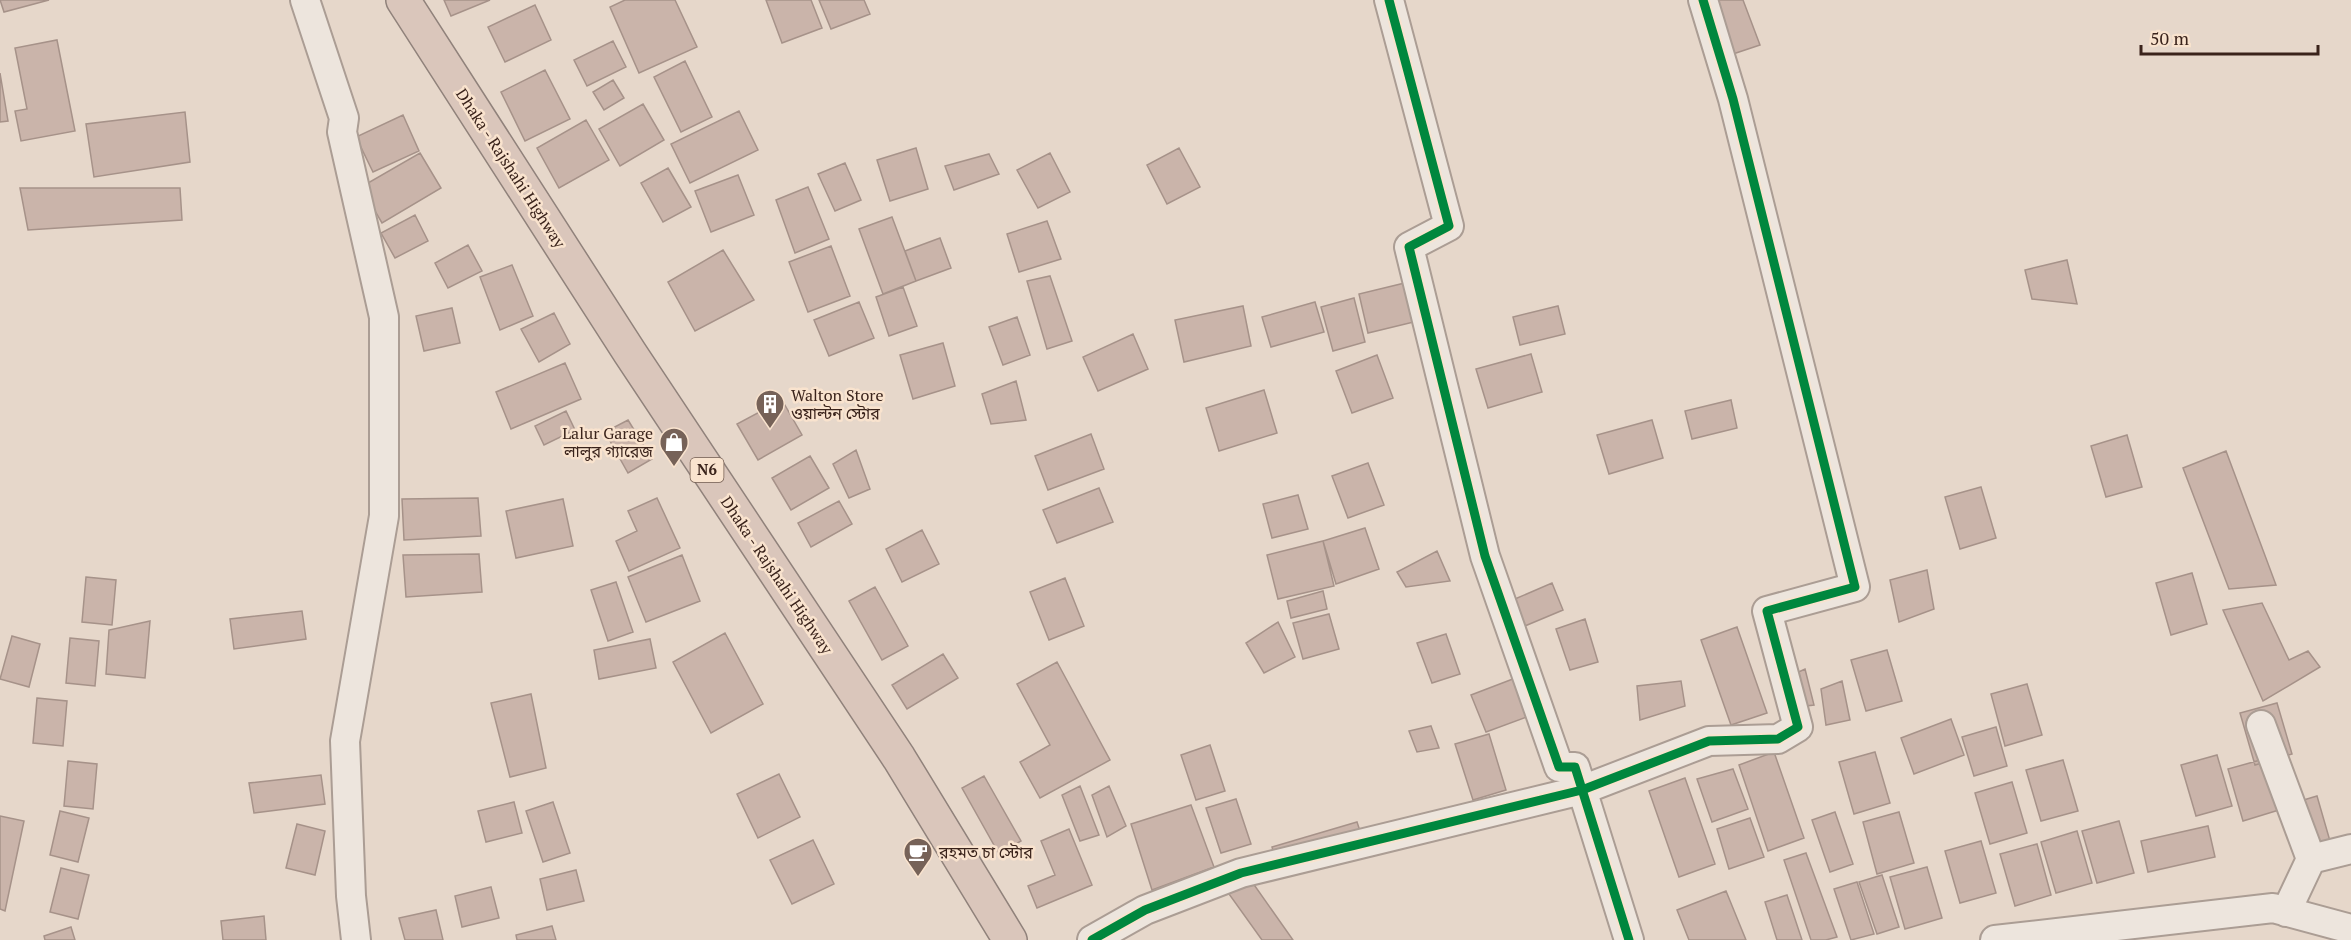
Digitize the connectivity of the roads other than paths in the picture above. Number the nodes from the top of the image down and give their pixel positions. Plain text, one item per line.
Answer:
1 (305, 0) edge
2 (403, 0) edge
3 (1389, 0) edge
4 (1703, 0) edge
5 (2261, 725) dead end
6 (1582, 790) junction
7 (2351, 849) edge
8 (2311, 859) junction
9 (2286, 912) junction
10 (2351, 929) edge
11 (356, 940) edge
12 (1010, 940) edge
13 (1092, 940) edge
14 (1629, 940) edge
15 (1995, 940) edge

1 - 11 street
2 - 12 highway, Dhaka - Rajshahi Highway / N6
3 - 6 street
4 - 6 street
5 - 8 street
6 - 13 street
6 - 14 street
7 - 8 street
8 - 9 street
9 - 10 street
9 - 15 street

